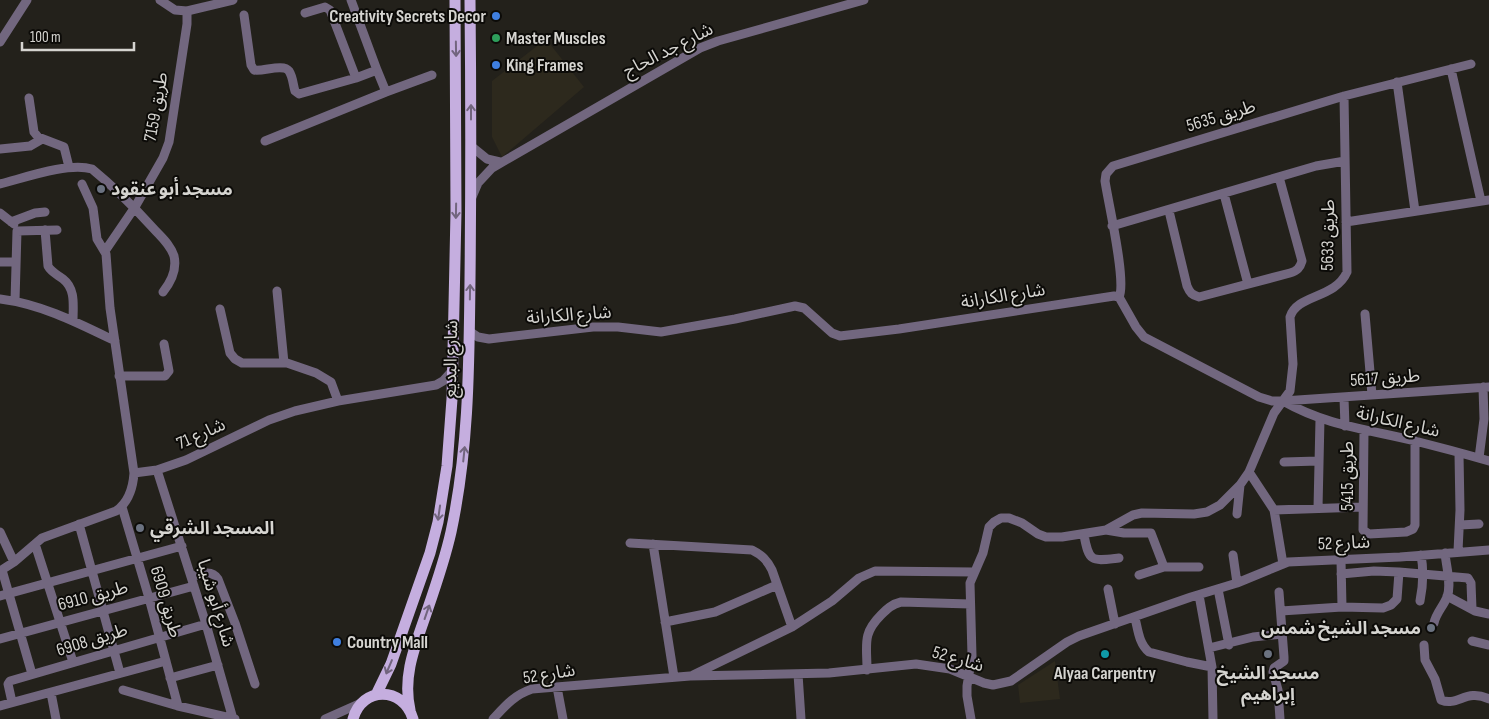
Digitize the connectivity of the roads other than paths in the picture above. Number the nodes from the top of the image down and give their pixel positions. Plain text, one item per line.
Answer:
1 (27, 0) edge
2 (160, 0) edge
3 (233, 0) edge
4 (351, 0) edge
5 (455, 0) edge
6 (470, 0) edge
7 (864, 0) edge
8 (849, 2) edge
9 (186, 11) junction
10 (304, 13) dead end
11 (244, 15) dead end
12 (0, 42) edge
13 (1471, 64) dead end
14 (1451, 69) junction
15 (377, 70) junction
16 (432, 75) dead end
17 (356, 78) junction
18 (1397, 82) junction
19 (386, 92) junction
20 (1344, 96) junction
21 (30, 98) dead end
22 (42, 139) junction
23 (264, 141) dead end
24 (471, 146) junction
25 (0, 149) edge
26 (1345, 161) junction
27 (500, 162) junction
28 (69, 167) junction
29 (1279, 177) junction
30 (0, 184) edge
31 (82, 184) dead end
32 (1224, 194) junction
33 (1485, 201) edge
34 (471, 202) junction
35 (135, 207) junction
36 (1169, 211) junction
37 (1415, 211) junction
38 (45, 212) dead end
39 (0, 213) edge
40 (11, 222) junction
41 (1346, 222) junction
42 (1112, 226) junction
43 (45, 230) junction
44 (57, 230) dead end
45 (17, 231) junction
46 (105, 251) junction
47 (0, 262) edge
48 (16, 262) junction
49 (1248, 284) junction
50 (277, 291) dead end
51 (163, 292) dead end
52 (1120, 297) junction
53 (0, 300) edge
54 (15, 301) junction
55 (220, 309) dead end
56 (1365, 314) dead end
57 (73, 321) junction
58 (469, 332) junction
59 (488, 339) junction
60 (115, 341) junction
61 (164, 344) dead end
62 (469, 352) junction
63 (284, 363) junction
64 (452, 370) junction
65 (120, 376) junction
66 (436, 385) junction
67 (1486, 387) edge
68 (1372, 396) junction
69 (1344, 398) junction
70 (452, 399) junction
71 (338, 401) junction
72 (1283, 401) junction
73 (1320, 419) junction
74 (1486, 419) edge
75 (1345, 426) junction
76 (1364, 431) junction
77 (1415, 441) junction
78 (1459, 454) junction
79 (1479, 458) junction
80 (1318, 461) junction
81 (1489, 461) edge
82 (1284, 462) dead end
83 (157, 470) junction
84 (134, 472) junction
85 (1248, 472) junction
86 (1240, 485) junction
87 (122, 507) junction
88 (1363, 507) junction
89 (1318, 508) junction
90 (1274, 510) junction
91 (1237, 514) dead end
92 (78, 524) junction
93 (1479, 524) dead end
94 (1460, 525) junction
95 (1106, 530) junction
96 (0, 532) edge
97 (1084, 535) junction
98 (630, 543) dead end
99 (35, 544) junction
100 (653, 544) junction
101 (182, 546) junction
102 (1489, 550) edge
103 (1458, 552) junction
104 (1445, 553) junction
105 (1233, 554) dead end
106 (1421, 555) junction
107 (137, 558) junction
108 (1119, 558) dead end
109 (1341, 560) junction
110 (14, 562) junction
111 (1283, 564) junction
112 (1164, 567) junction
113 (1199, 567) dead end
114 (1, 570) edge
115 (92, 570) junction
116 (974, 572) junction
117 (1399, 572) junction
118 (1341, 574) junction
119 (1423, 574) junction
120 (1139, 575) dead end
121 (1447, 577) junction
122 (193, 582) junction
123 (47, 583) junction
124 (1237, 584) junction
125 (777, 586) junction
126 (1108, 588) dead end
127 (1218, 589) junction
128 (1279, 592) dead end
129 (5, 595) edge
130 (1199, 595) junction
131 (1447, 596) junction
132 (149, 598) junction
133 (1420, 601) dead end
134 (970, 604) junction
135 (1342, 607) junction
136 (1472, 609) junction
137 (103, 611) junction
138 (1280, 611) junction
139 (1489, 614) edge
140 (1135, 618) junction
141 (60, 622) junction
142 (665, 622) junction
143 (1434, 623) dead end
144 (206, 624) junction
145 (1115, 624) junction
146 (792, 627) junction
147 (20, 633) junction
148 (1283, 634) junction
149 (159, 636) junction
150 (0, 639) edge
151 (1472, 641) dead end
152 (1229, 644) junction
153 (1424, 645) dead end
154 (1489, 645) edge
155 (1209, 648) junction
156 (114, 650) junction
157 (166, 661) junction
158 (74, 662) junction
159 (218, 665) junction
160 (1212, 667) junction
161 (866, 670) junction
162 (120, 673) junction
163 (32, 674) junction
164 (798, 674) junction
165 (690, 676) junction
166 (674, 677) junction
167 (968, 677) junction
168 (170, 678) junction
169 (255, 684) dead end
170 (557, 687) junction
171 (123, 690) dead end
172 (51, 693) junction
173 (376, 695) junction
174 (1489, 698) edge
175 (12, 702) junction
176 (361, 703) junction
177 (0, 706) edge
178 (178, 706) junction
179 (411, 714) edge
180 (56, 719) edge
181 (234, 719) edge
182 (325, 719) edge
183 (353, 719) edge
184 (493, 719) edge
185 (563, 719) edge
186 (801, 719) edge
187 (971, 719) edge
188 (1213, 719) edge
189 (1280, 719) edge

1 - 12 street
2 - 9 street
3 - 9 street
4 - 15 street
5 -> 64 main road, شارع البديع
24 -> 6 main road, شارع البديع
7 - 8 street, شارع جد الحاج
8 - 27 street, شارع جد الحاج
9 - 35 street, طريق 7159
10 - 17 street
11 - 17 street
13 - 14 street, طريق 5635
14 - 18 street, طريق 5635
14 - 33 street
15 - 17 street
15 - 19 street
16 - 19 street
18 - 20 street, طريق 5635
18 - 37 street
19 - 23 street
20 - 26 street, طريق 5633
20 - 42 street, طريق 5635
21 - 22 street
22 - 25 street
22 - 28 street
24 - 27 street
24 - 34 main road, شارع البديع
26 - 29 street
26 - 41 street, طريق 5633
27 - 34 street, شارع جد الحاج
28 - 30 street
28 - 35 street
29 - 32 street
29 - 49 street
31 - 46 street
32 - 36 street
32 - 49 street
33 - 37 street
58 -> 34 main road, شارع البديع
35 - 46 street, طريق 7159
35 - 51 street
36 - 42 street
36 - 49 street
37 - 41 street
38 - 40 street
39 - 40 street
40 - 45 street
41 - 72 street, طريق 5633
42 - 52 street, طريق 5635
43 - 44 street
43 - 45 street
43 - 57 street
45 - 48 street
46 - 60 street
47 - 48 street
48 - 54 street
50 - 63 street
52 - 59 street, شارع الكارانة
52 - 72 street, شارع الكارانة
53 - 54 street
54 - 57 street
55 - 63 street
56 - 68 street
57 - 60 street
58 - 59 street, شارع الكارانة
58 - 62 main road, شارع البديع
59 - 62 street, شارع الكارانة
60 - 65 street
61 - 65 street
179 -> 62 main road, شارع البديع
63 - 71 street
64 - 66 street
64 - 70 main road, شارع البديع
65 - 84 street
66 - 70 street
66 - 71 street, شارع 71
67 - 68 street, طريق 5617
67 - 74 street
68 - 69 street, طريق 5617
69 - 72 street, طريق 5617
69 - 75 street
70 -> 173 main road, شارع البديع
71 - 83 street, شارع 71
72 - 73 street, شارع الكارانة
72 - 85 street
73 - 75 street, شارع الكارانة
73 - 80 street
74 - 79 street
75 - 76 street, شارع الكارانة
76 - 77 street, شارع الكارانة
76 - 88 street, طريق 5415
77 - 78 street, شارع الكارانة
77 - 88 street, طريق 5415
78 - 79 street, شارع الكارانة
78 - 94 street
79 - 81 street, شارع الكارانة
80 - 82 street
80 - 89 street
83 - 84 street, شارع 71
83 - 101 street, شارع أبو شيبا
84 - 87 street
85 - 86 street
85 - 90 street
86 - 91 street
86 - 95 street
87 - 92 street
87 - 107 street, طريق 6909
88 - 89 street
89 - 90 street
90 - 111 street
92 - 99 street
92 - 115 street
93 - 94 street
94 - 103 street
95 - 97 street
95 - 112 street
96 - 110 street
97 - 108 street
97 - 116 street
98 - 100 street
99 - 110 street
99 - 123 street
100 - 125 street
100 - 142 street
101 - 107 street
101 - 122 street, شارع أبو شيبا
102 - 103 street, شارع 52
103 - 104 street, شارع 52
104 - 106 street, شارع 52
104 - 121 street
105 - 124 street
106 - 109 street, شارع 52
106 - 119 street
107 - 115 street
107 - 132 street, طريق 6909
109 - 111 street, شارع 52
109 - 118 street
110 - 114 street
111 - 124 street, شارع 52
112 - 113 street
112 - 120 street
114 - 129 street
115 - 123 street
115 - 137 street
116 - 134 street
116 - 146 street
117 - 118 street
117 - 119 street
117 - 135 street
118 - 135 street
119 - 121 street
119 - 133 street
121 - 131 street
121 - 136 street
122 - 132 street, طريق 6910
122 - 144 street, شارع أبو شيبا
122 - 169 street, طريق 6910
123 - 129 street
123 - 141 street
124 - 127 street, شارع 52
125 - 142 street
125 - 146 street
126 - 145 street
127 - 130 street, شارع 52
127 - 152 street
128 - 138 street
129 - 147 street
130 - 140 street, شارع 52
130 - 155 street
131 - 136 street
131 - 143 street
132 - 137 street, طريق 6910
132 - 149 street, طريق 6909
134 - 161 street
134 - 167 street
135 - 138 street
136 - 139 street
137 - 141 street, طريق 6910
137 - 156 street
138 - 148 street
140 - 145 street, شارع 52
140 - 160 street
141 - 147 street, طريق 6910
141 - 158 street
142 - 166 street
144 - 149 street, طريق 6908
144 - 159 street, شارع أبو شيبا
145 - 167 street, شارع 52
146 - 165 street
147 - 150 street, طريق 6910
147 - 163 street
148 - 152 street
148 - 189 street
149 - 156 street, طريق 6908
149 - 157 street, طريق 6909
151 - 154 street
152 - 155 street
153 - 174 street
155 - 160 street
156 - 158 street, طريق 6908
156 - 162 street
157 - 162 street
157 - 168 street, طريق 6909
158 - 163 street, طريق 6908
159 - 168 street
159 - 181 street, شارع أبو شيبا
160 - 188 street
161 - 164 street, شارع 52
161 - 167 street, شارع 52
162 - 172 street
163 - 175 street, طريق 6908
164 - 165 street, شارع 52
164 - 186 street
165 - 166 street, شارع 52
166 - 170 street, شارع 52
167 - 187 street
168 - 178 street, طريق 6909
170 - 184 street, شارع 52
170 - 185 street
171 - 178 street
172 - 175 street
172 - 180 street
173 - 176 main road
173 - 179 main road
175 - 177 street
176 - 182 street
176 - 183 main road
178 - 181 street

